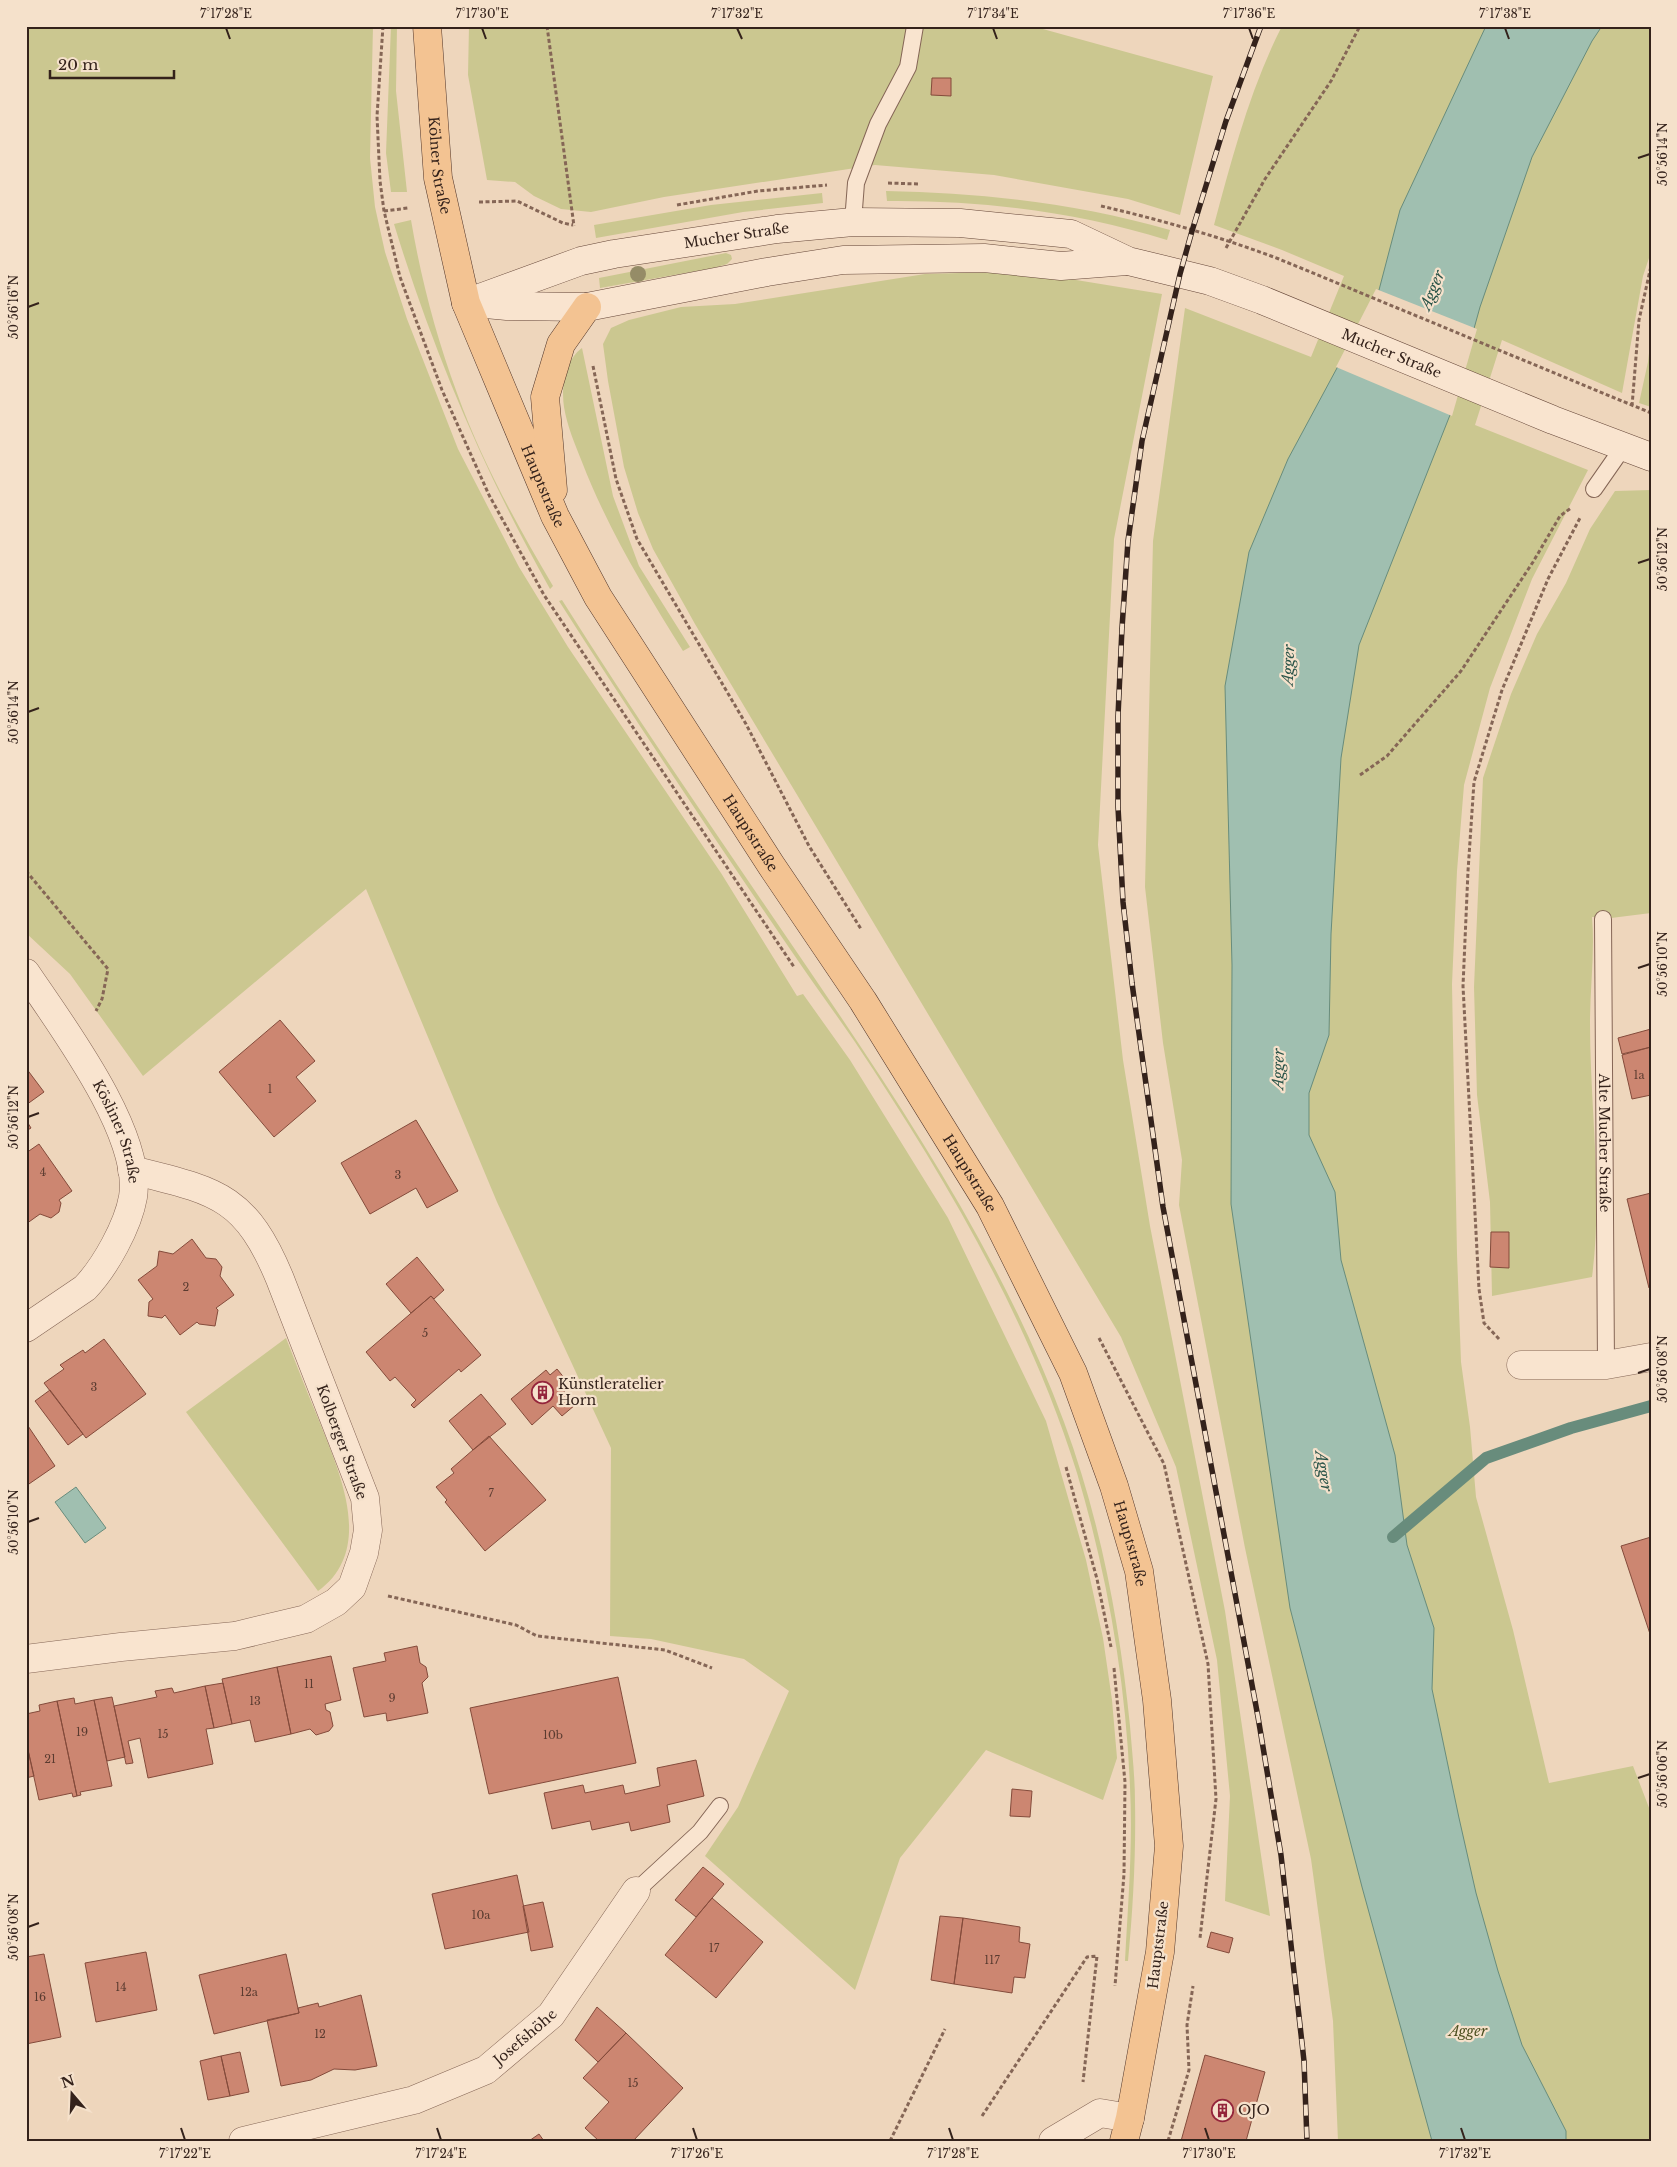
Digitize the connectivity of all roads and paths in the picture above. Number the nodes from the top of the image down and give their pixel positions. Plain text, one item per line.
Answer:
1 (383, 26) edge
2 (427, 26) edge
3 (548, 26) edge
4 (915, 26) edge
5 (1360, 26) edge
6 (852, 222) junction
7 (574, 226) dead end
8 (1279, 259) dead end
9 (1128, 261) junction
10 (1651, 266) edge
11 (1210, 281) junction
12 (466, 303) junction
13 (587, 307) junction
14 (592, 361) dead end
15 (1632, 405) junction
16 (1651, 413) edge
17 (1624, 446) junction
18 (1651, 457) edge
19 (1594, 489) junction
20 (555, 516) junction
21 (1360, 775) dead end
22 (26, 871) edge
23 (1603, 919) dead end
24 (861, 930) dead end
25 (795, 970) dead end
26 (26, 973) edge
27 (77, 1050) junction
28 (132, 1170) junction
29 (26, 1328) edge
30 (1098, 1336) dead end
31 (1651, 1357) edge
32 (1521, 1365) joint
33 (1606, 1365) junction
34 (1164, 1464) dead end
35 (1066, 1466) dead end
36 (352, 1587) junction
37 (1111, 1648) dead end
38 (26, 1660) edge
39 (1113, 1666) dead end
40 (712, 1668) dead end
41 (720, 1806) dead end
42 (636, 1891) joint
43 (1114, 1991) dead end
44 (945, 2029) dead end
45 (1082, 2086) dead end
46 (982, 2116) dead end
47 (1127, 2129) edge
48 (243, 2141) edge
49 (890, 2141) edge
50 (1053, 2141) edge

1 - 25 path
2 - 12 main road, Kölner Straße
3 - 7 path
4 - 6 lane
5 - 11 path
6 - 9 street, Mucher Straße
6 - 12 street, Mucher Straße
8 - 15 path
9 - 11 street, Mucher Straße
9 - 13 street, Mucher Straße
10 - 15 path
11 - 17 street, Mucher Straße
12 - 13 street, Mucher Straße
12 - 20 main road, Hauptstraße
13 - 20 main road
14 - 24 path
15 - 16 path
15 - 17 path
17 - 18 street, Mucher Straße
17 - 19 lane
19 - 21 path
19 - 32 path
20 - 47 main road, Hauptstraße
22 - 27 path
23 - 33 lane, Alte Mucher Straße
26 - 27 street, Kösliner Straße
27 - 28 street, Kösliner Straße
28 - 29 street, Kösliner Straße
28 - 36 street, Kolberger Straße
30 - 34 path
31 - 33 street
32 - 33 street
35 - 37 path
36 - 38 street, Kolberger Straße
36 - 40 path
39 - 43 path
41 - 42 lane, Josefshöhe
42 - 48 street, Josefshöhe
44 - 49 path
45 - 46 path
47 - 50 street

